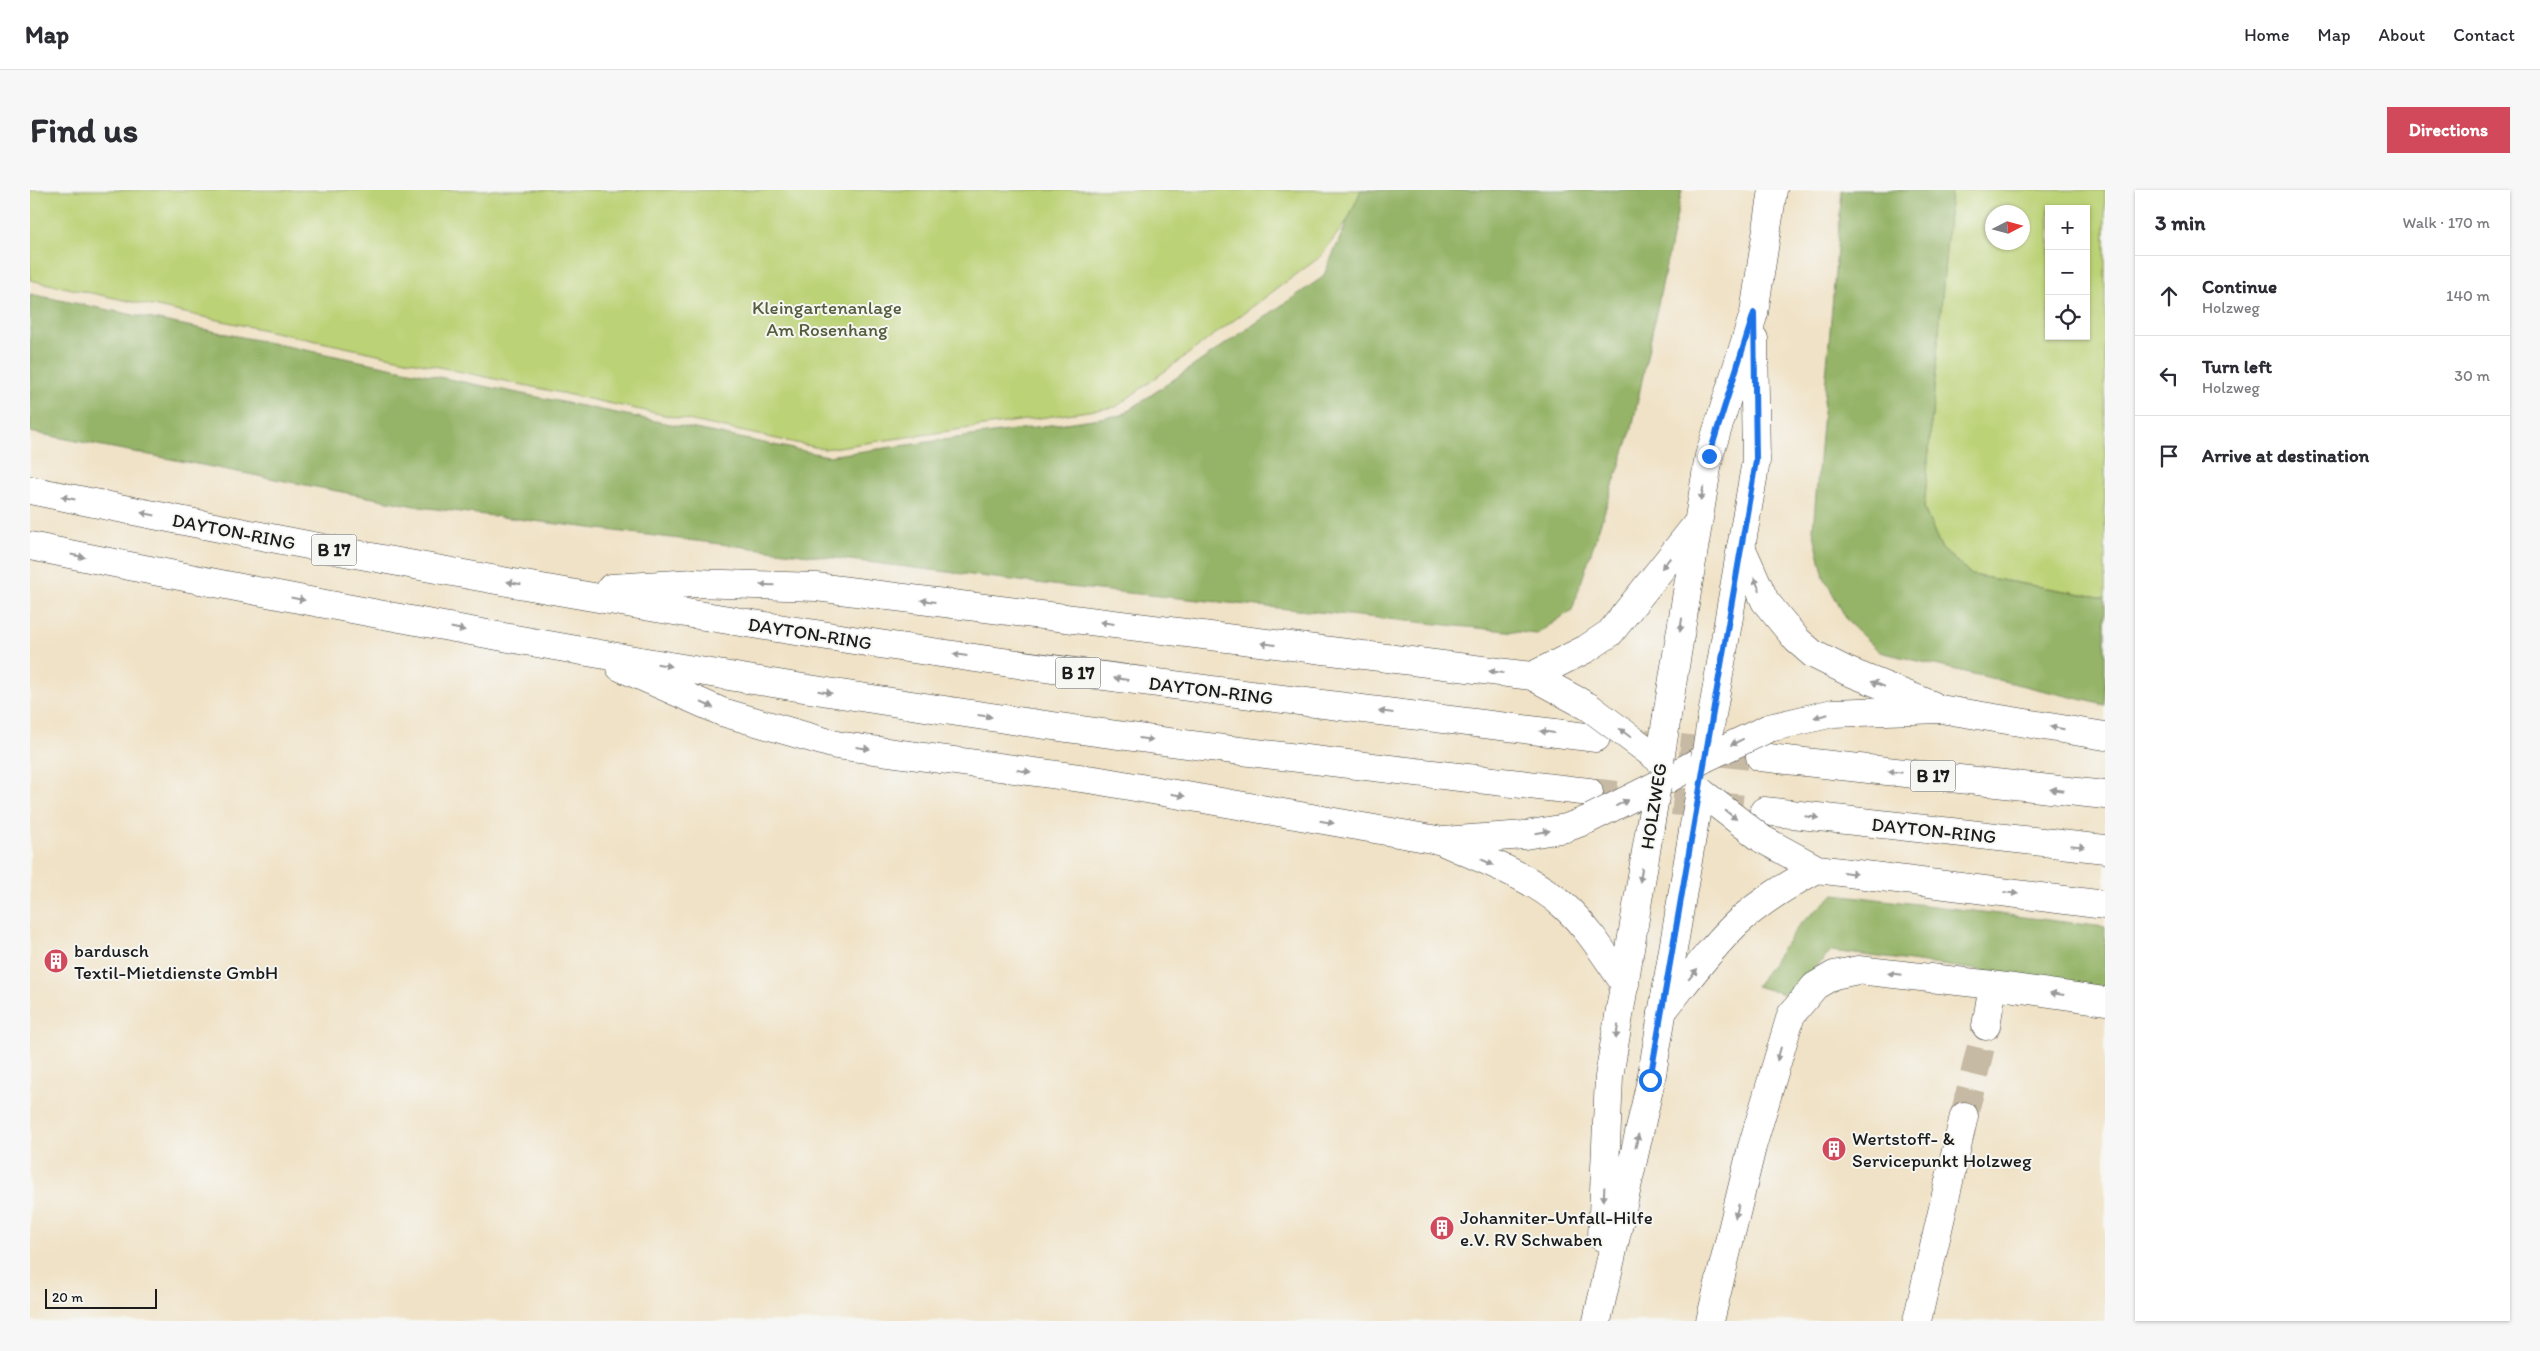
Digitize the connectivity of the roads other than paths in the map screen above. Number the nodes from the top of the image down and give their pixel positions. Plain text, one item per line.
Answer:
1 (1773, 190) edge
2 (1754, 313) junction
3 (30, 490) edge
4 (1696, 525) junction
5 (30, 546) edge
6 (1741, 547) junction
7 (562, 592) junction
8 (582, 651) junction
9 (1532, 676) junction
10 (1940, 709) junction
11 (2105, 736) edge
12 (1596, 738) dead end
13 (1760, 757) tunnel mouth
14 (1705, 758) junction
15 (1665, 773) junction
16 (1700, 791) junction
17 (1590, 792) tunnel mouth
18 (2105, 795) edge
19 (1764, 811) tunnel mouth
20 (1443, 841) junction
21 (2105, 849) edge
22 (1817, 869) junction
23 (2105, 905) edge
24 (1625, 984) junction
25 (1993, 985) junction
26 (2105, 1001) edge
27 (1662, 1012) junction
28 (1986, 1026) tunnel mouth
29 (1964, 1116) tunnel mouth
30 (1598, 1314) edge
31 (1710, 1321) edge
32 (1917, 1321) edge

1 - 2 main road, HOLZWEG
2 -> 4 main road, HOLZWEG
2 - 6 main road, HOLZWEG
7 -> 3 main road, DAYTON-RING / B 17
4 -> 9 main road
4 -> 15 main road, HOLZWEG, bridge
5 -> 8 main road
10 -> 6 main road
6 - 14 main road, HOLZWEG, bridge
9 -> 7 main road
12 -> 7 main road, DAYTON-RING / B 17
8 -> 17 main road
8 -> 20 main road
15 -> 9 main road, bridge
11 -> 10 main road
10 -> 14 main road, bridge
18 -> 13 main road, B 17
14 - 15 main road
14 - 16 main road, HOLZWEG
15 - 16 main road
20 -> 15 main road, bridge
15 -> 24 main road, HOLZWEG, bridge
16 -> 22 main road, bridge
16 - 27 main road, HOLZWEG, bridge
19 -> 21 main road, DAYTON-RING
20 -> 24 main road
22 -> 23 main road
27 -> 22 main road
24 -> 30 main road, HOLZWEG
26 -> 25 main road
25 - 28 main road
25 -> 31 main road
30 -> 27 main road, HOLZWEG
29 - 32 main road

